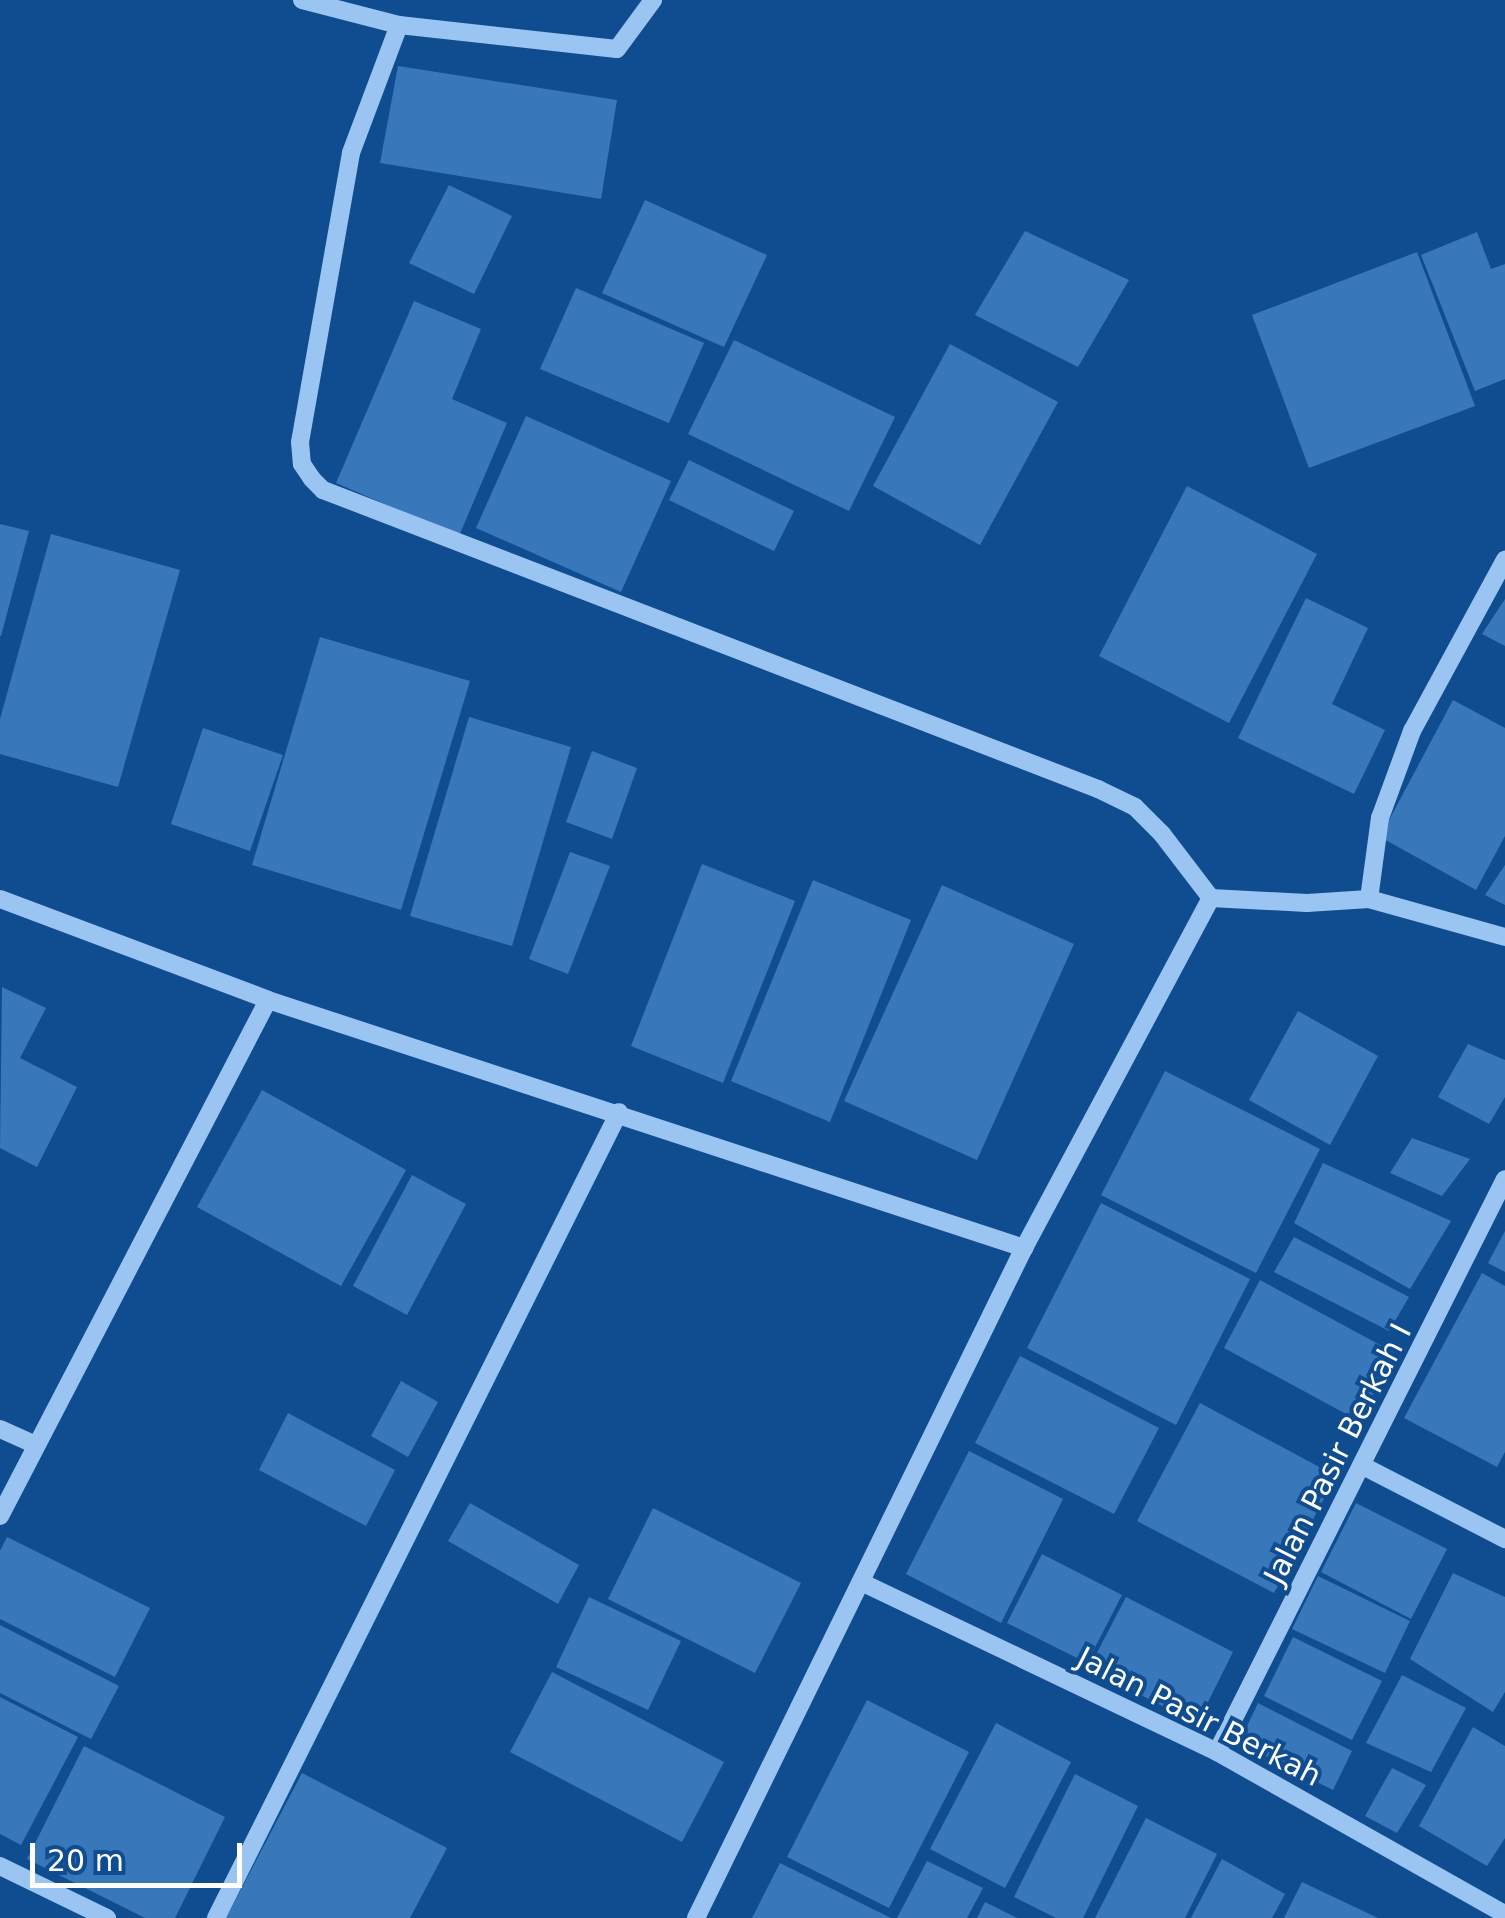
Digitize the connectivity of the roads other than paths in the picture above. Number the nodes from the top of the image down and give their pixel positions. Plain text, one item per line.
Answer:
1 (302, 0) edge
2 (653, 0) edge
3 (399, 26) junction
4 (1505, 560) edge
5 (1211, 898) junction
6 (0, 899) edge
7 (1369, 899) junction
8 (1505, 938) edge
9 (268, 1000) junction
10 (619, 1112) junction
11 (1505, 1179) edge
12 (1024, 1248) junction
13 (0, 1428) edge
14 (36, 1445) junction
15 (1364, 1466) junction
16 (0, 1516) edge
17 (1505, 1539) edge
18 (862, 1582) junction
19 (1218, 1752) junction
20 (0, 1866) edge
21 (1505, 1914) edge
22 (107, 1918) edge
23 (216, 1918) edge
24 (696, 1918) edge

1 - 3 street
2 - 3 street
3 - 5 street
4 - 7 street
5 - 7 street
5 - 12 street
6 - 9 street
7 - 8 street
9 - 10 street
9 - 14 street
10 - 12 street
10 - 23 street
11 - 15 street, Jalan Pasir Berkah I
12 - 18 street
13 - 14 street
14 - 16 street
15 - 17 street
15 - 19 street, Jalan Pasir Berkah I
18 - 19 street, Jalan Pasir Berkah
18 - 24 street
19 - 21 street, Jalan Pasir Berkah
20 - 22 street

